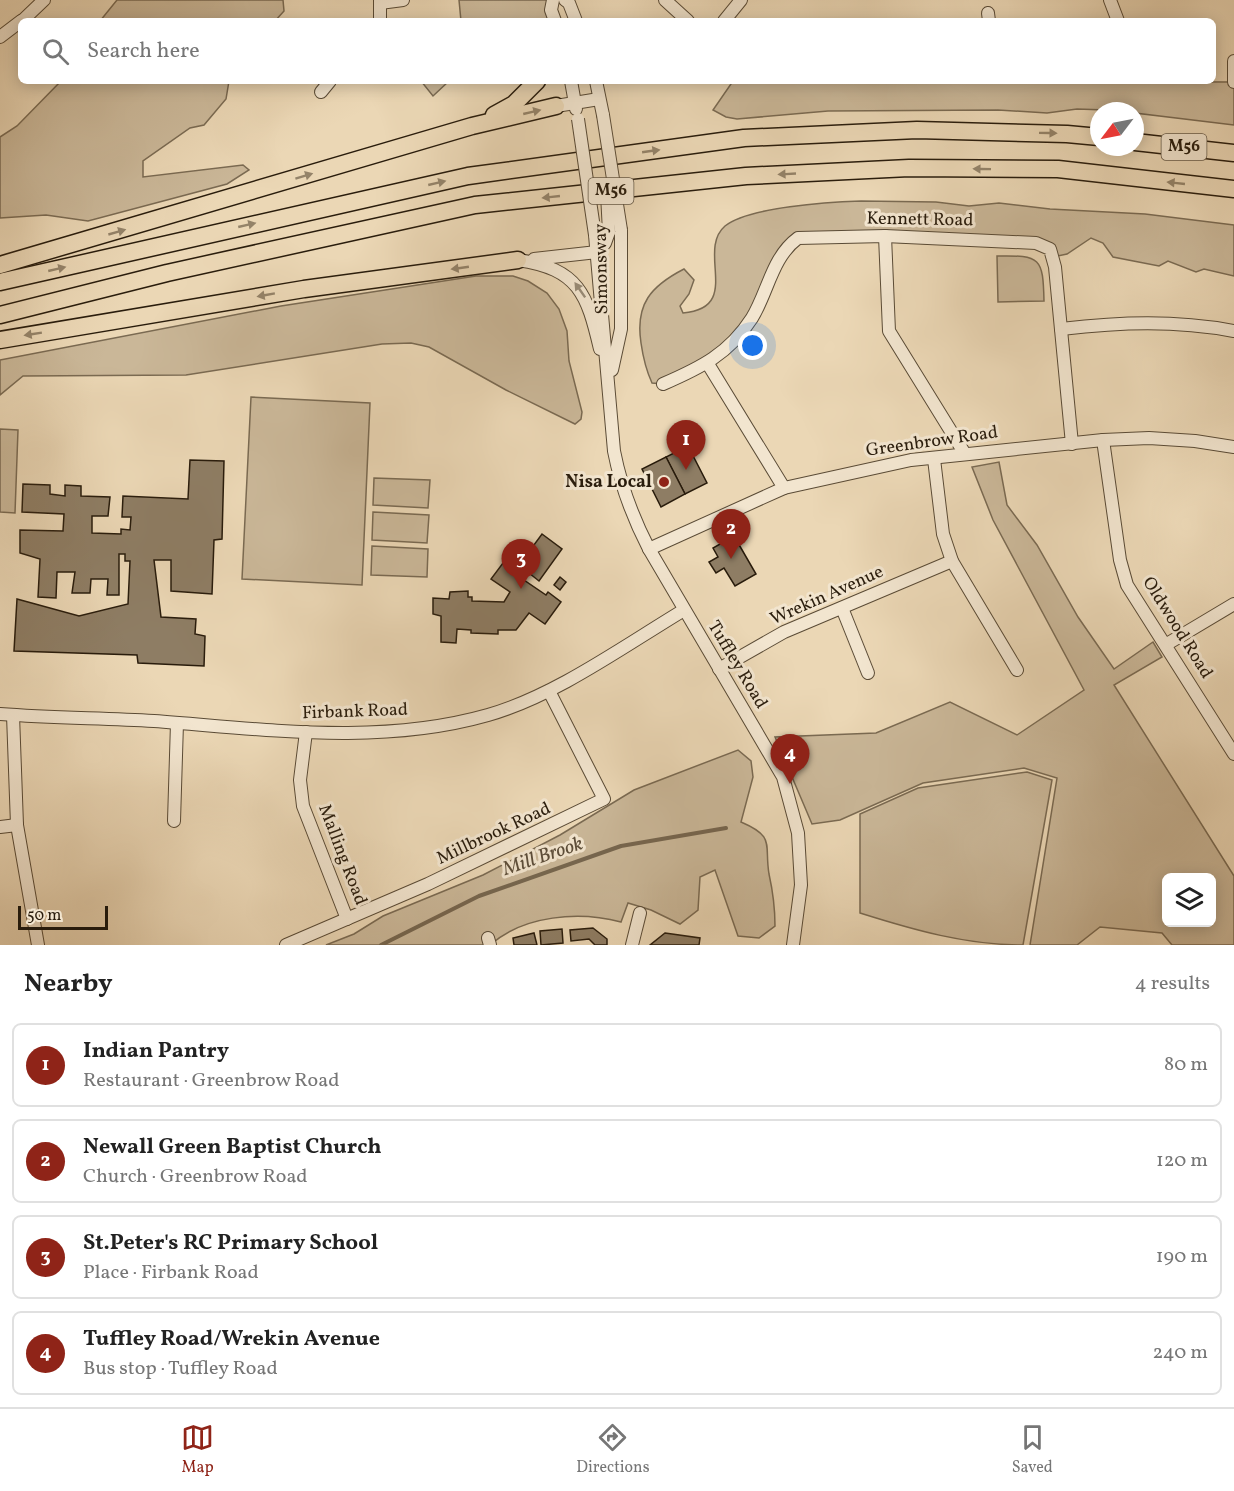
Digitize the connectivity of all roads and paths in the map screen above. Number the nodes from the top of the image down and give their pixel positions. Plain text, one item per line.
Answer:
1 (44, 0) edge
2 (403, 0) edge
3 (565, 0) edge
4 (665, 0) edge
5 (741, 0) edge
6 (1110, 0) edge
7 (380, 1) edge
8 (24, 18) edge
9 (381, 18) edge
10 (575, 18) edge
11 (685, 18) edge
12 (726, 18) edge
13 (1117, 18) edge
14 (18, 23) edge
15 (0, 37) edge
16 (1234, 61) edge
17 (1234, 82) edge
18 (328, 84) edge
19 (534, 84) edge
20 (571, 84) edge
21 (596, 84) edge
22 (321, 92) dead end
23 (599, 99) junction
24 (574, 103) junction
25 (556, 106) joint
26 (472, 126) junction
27 (1090, 136) edge
28 (1144, 143) edge
29 (1234, 153) edge
30 (1234, 189) edge
31 (615, 231) junction
32 (885, 236) junction
33 (597, 252) junction
34 (518, 260) junction
35 (0, 266) edge
36 (0, 282) edge
37 (0, 315) edge
38 (1061, 329) junction
39 (1234, 330) edge
40 (0, 340) edge
41 (708, 364) junction
42 (663, 384) dead end
43 (609, 386) junction
44 (1103, 440) junction
45 (1072, 444) junction
46 (1234, 447) edge
47 (965, 454) junction
48 (934, 459) junction
49 (784, 488) junction
50 (649, 549) junction
51 (952, 561) junction
52 (1234, 604) edge
53 (842, 608) junction
54 (684, 610) junction
55 (1167, 644) junction
56 (719, 669) junction
57 (1017, 670) dead end
58 (868, 673) dead end
59 (549, 691) junction
60 (0, 714) edge
61 (13, 715) junction
62 (177, 723) junction
63 (306, 732) junction
64 (1234, 753) edge
65 (174, 821) dead end
66 (17, 825) junction
67 (0, 827) edge
68 (640, 913) dead end
69 (347, 919) junction
70 (38, 945) edge
71 (286, 945) edge
72 (632, 945) edge
73 (793, 945) edge

1 - 8 street
2 - 7 street
3 - 10 street
4 - 11 street
5 - 12 street
6 - 13 street
7 - 9 street
14 - 15 street
16 - 17 street
18 - 22 street
19 - 26 highway
20 - 24 street, Simonsway
21 - 23 street, Simonsway
23 - 24 street
23 - 31 street, Simonsway, bridge
24 - 25 street
24 - 33 street, Simonsway, bridge
26 -> 25 highway
35 -> 26 highway
36 -> 27 highway, M56
28 - 29 highway, M56
30 -> 37 highway, M56
31 - 33 street
31 - 43 street, Simonsway
32 - 38 street, Kennett Road
32 - 41 street, Kennett Road
32 - 47 street
33 - 34 street
33 - 43 street, Simonsway
34 -> 40 highway
43 -> 34 street
38 - 39 street
38 - 45 street, Kennett Road
41 - 42 street, Kennett Road
41 - 49 street
43 - 50 street, Simonsway
44 - 45 street, Greenbrow Road
44 - 46 street, Greenbrow Road
44 - 55 street, Oldwood Road
45 - 47 street, Greenbrow Road
47 - 48 street, Greenbrow Road
48 - 49 street, Greenbrow Road
48 - 51 street
49 - 50 street, Greenbrow Road
50 - 54 street, Simonsway
51 - 53 street, Wrekin Avenue
51 - 57 street
52 - 55 street
53 - 56 street, Wrekin Avenue
53 - 58 street
54 - 56 street, Tuffley Road
54 - 59 street, Firbank Road
55 - 64 street, Oldwood Road
56 - 73 street, Tuffley Road
59 - 63 street, Firbank Road
59 - 69 street, Millbrook Road
60 - 61 street, Firbank Road
61 - 62 street, Firbank Road
61 - 66 street
62 - 63 street, Firbank Road
62 - 65 street
63 - 69 street, Malling Road
66 - 67 street
66 - 70 street
68 - 72 street
69 - 71 street, Millbrook Road

